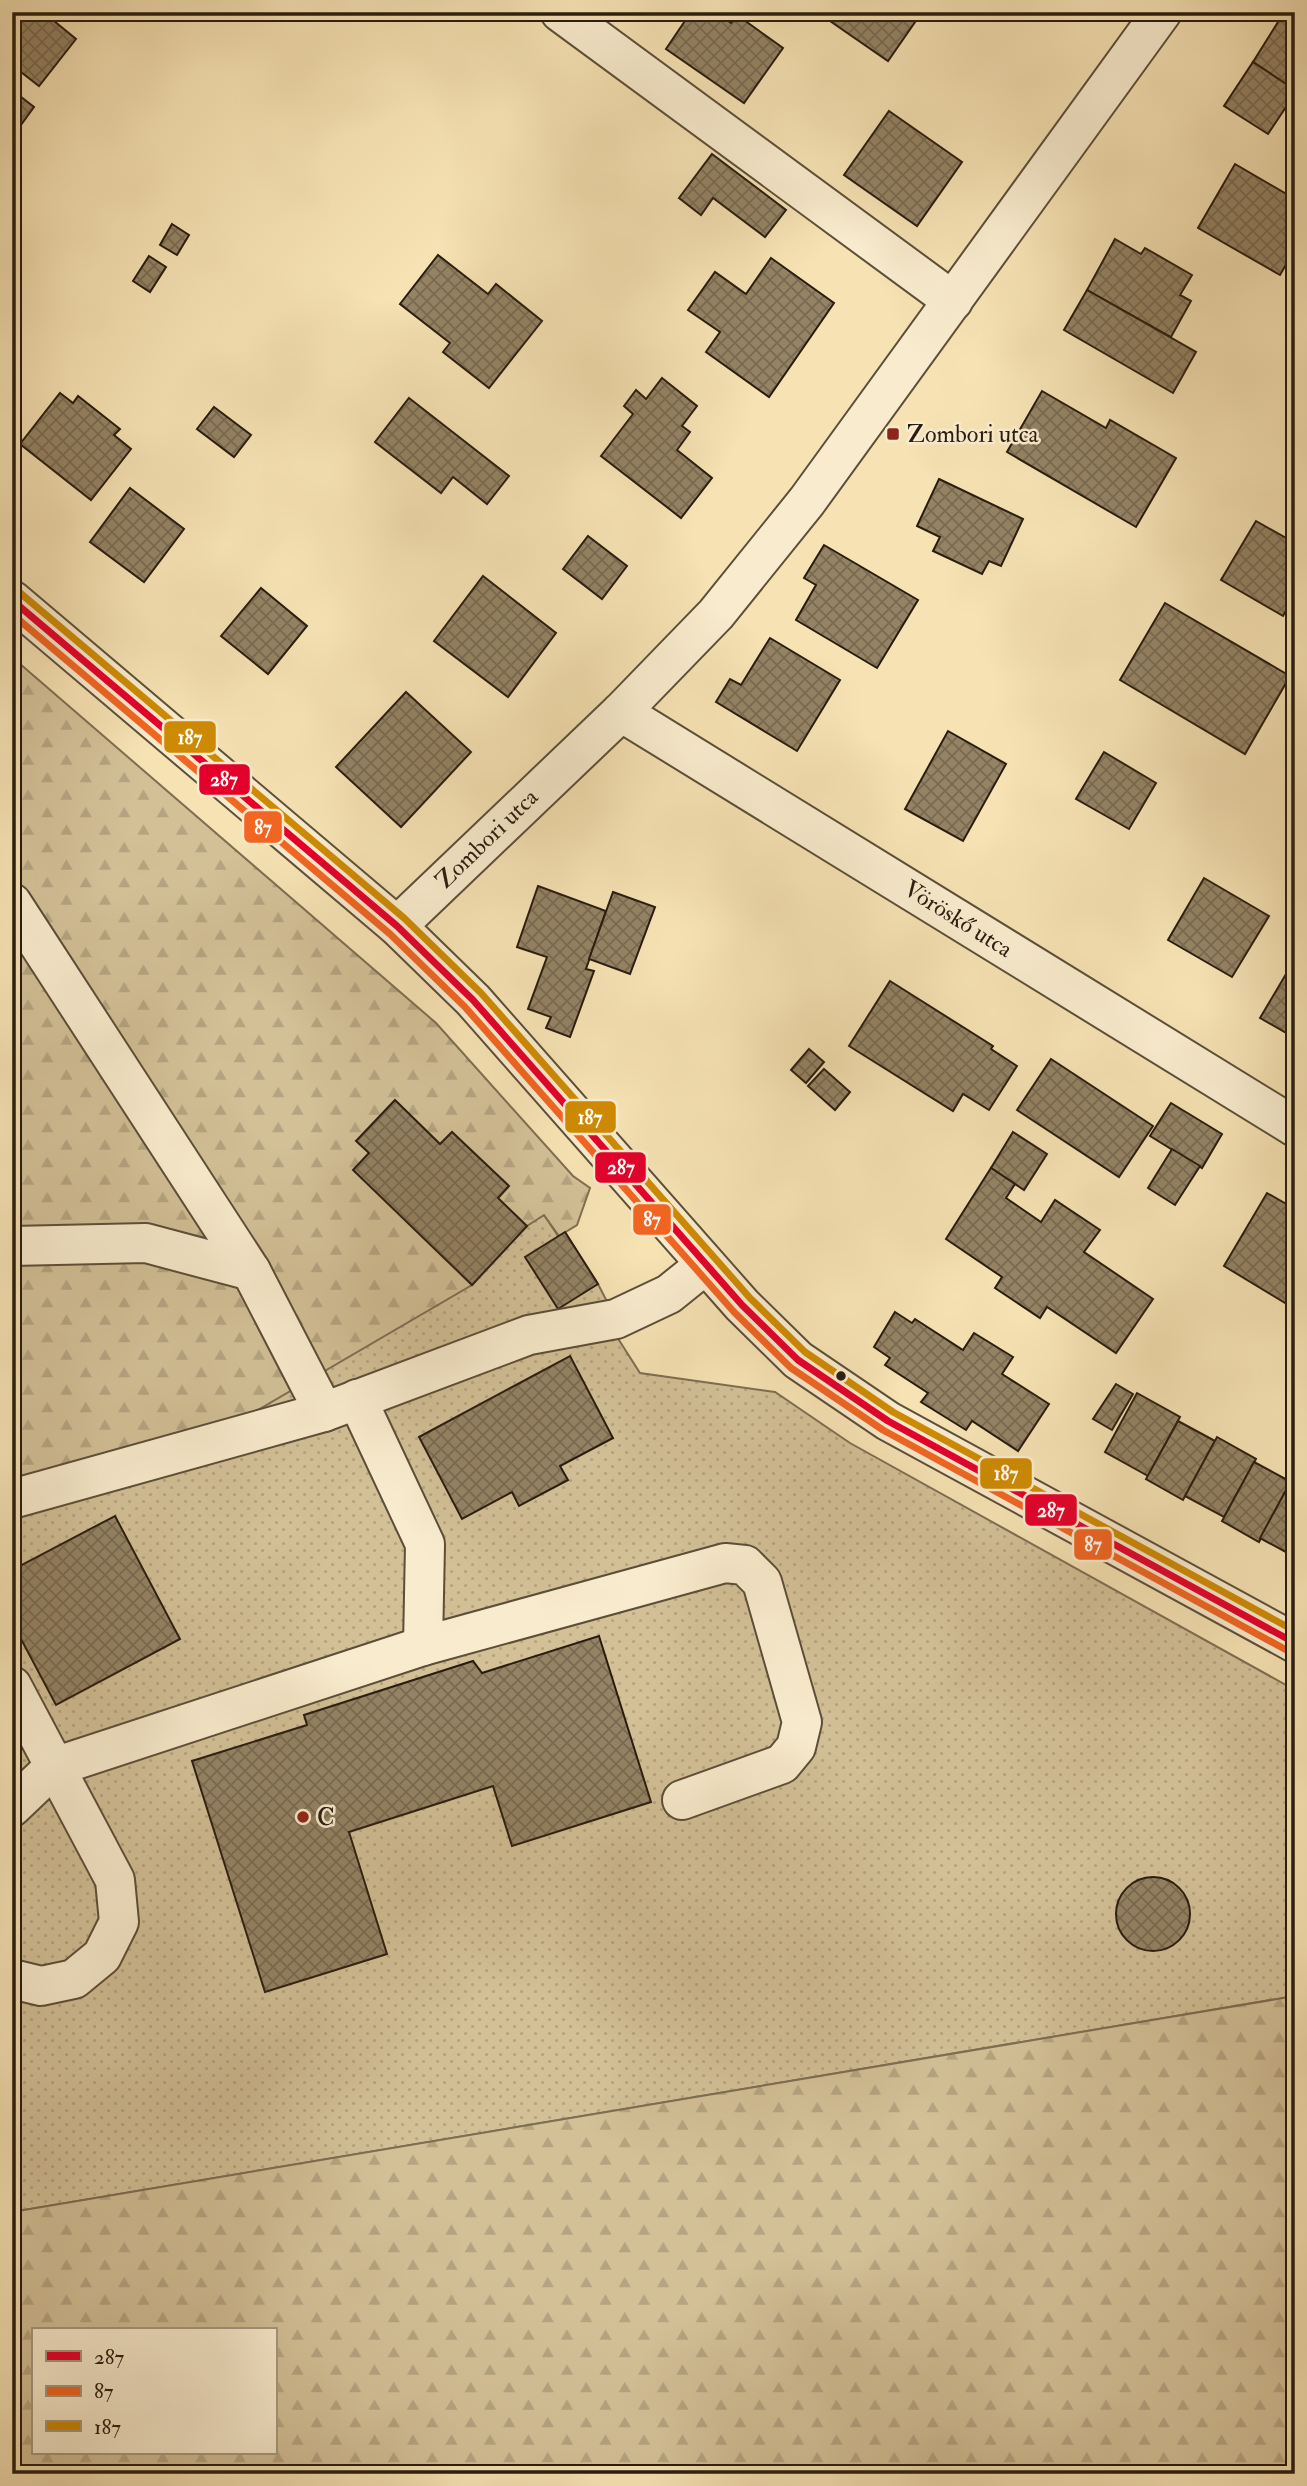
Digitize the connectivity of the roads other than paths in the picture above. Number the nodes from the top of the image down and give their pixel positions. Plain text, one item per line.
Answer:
1 (559, 12) edge
2 (1162, 12) edge
3 (953, 301) junction
4 (12, 600) edge
5 (621, 712) junction
6 (12, 903) edge
7 (397, 926) junction
8 (1295, 1127) edge
9 (12, 1246) edge
10 (705, 1265) junction
11 (251, 1272) junction
12 (341, 1406) junction
13 (12, 1499) edge
14 (1295, 1643) edge
15 (424, 1646) junction
16 (12, 1686) edge
17 (54, 1768) junction
18 (682, 1800) dead end
19 (12, 1807) edge
20 (12, 1979) edge

1 - 3 street
2 - 3 street, Zombori utca
3 - 5 street, Zombori utca
4 - 7 street
5 - 7 street, Zombori utca
5 - 8 street, Vöröskő utca
6 - 11 street
7 - 10 street
9 - 11 street
10 - 12 street
10 - 14 street
11 - 12 street
12 - 13 street
12 - 15 street
15 - 17 street
15 - 18 street
16 - 17 street
17 - 19 street
17 - 20 street

